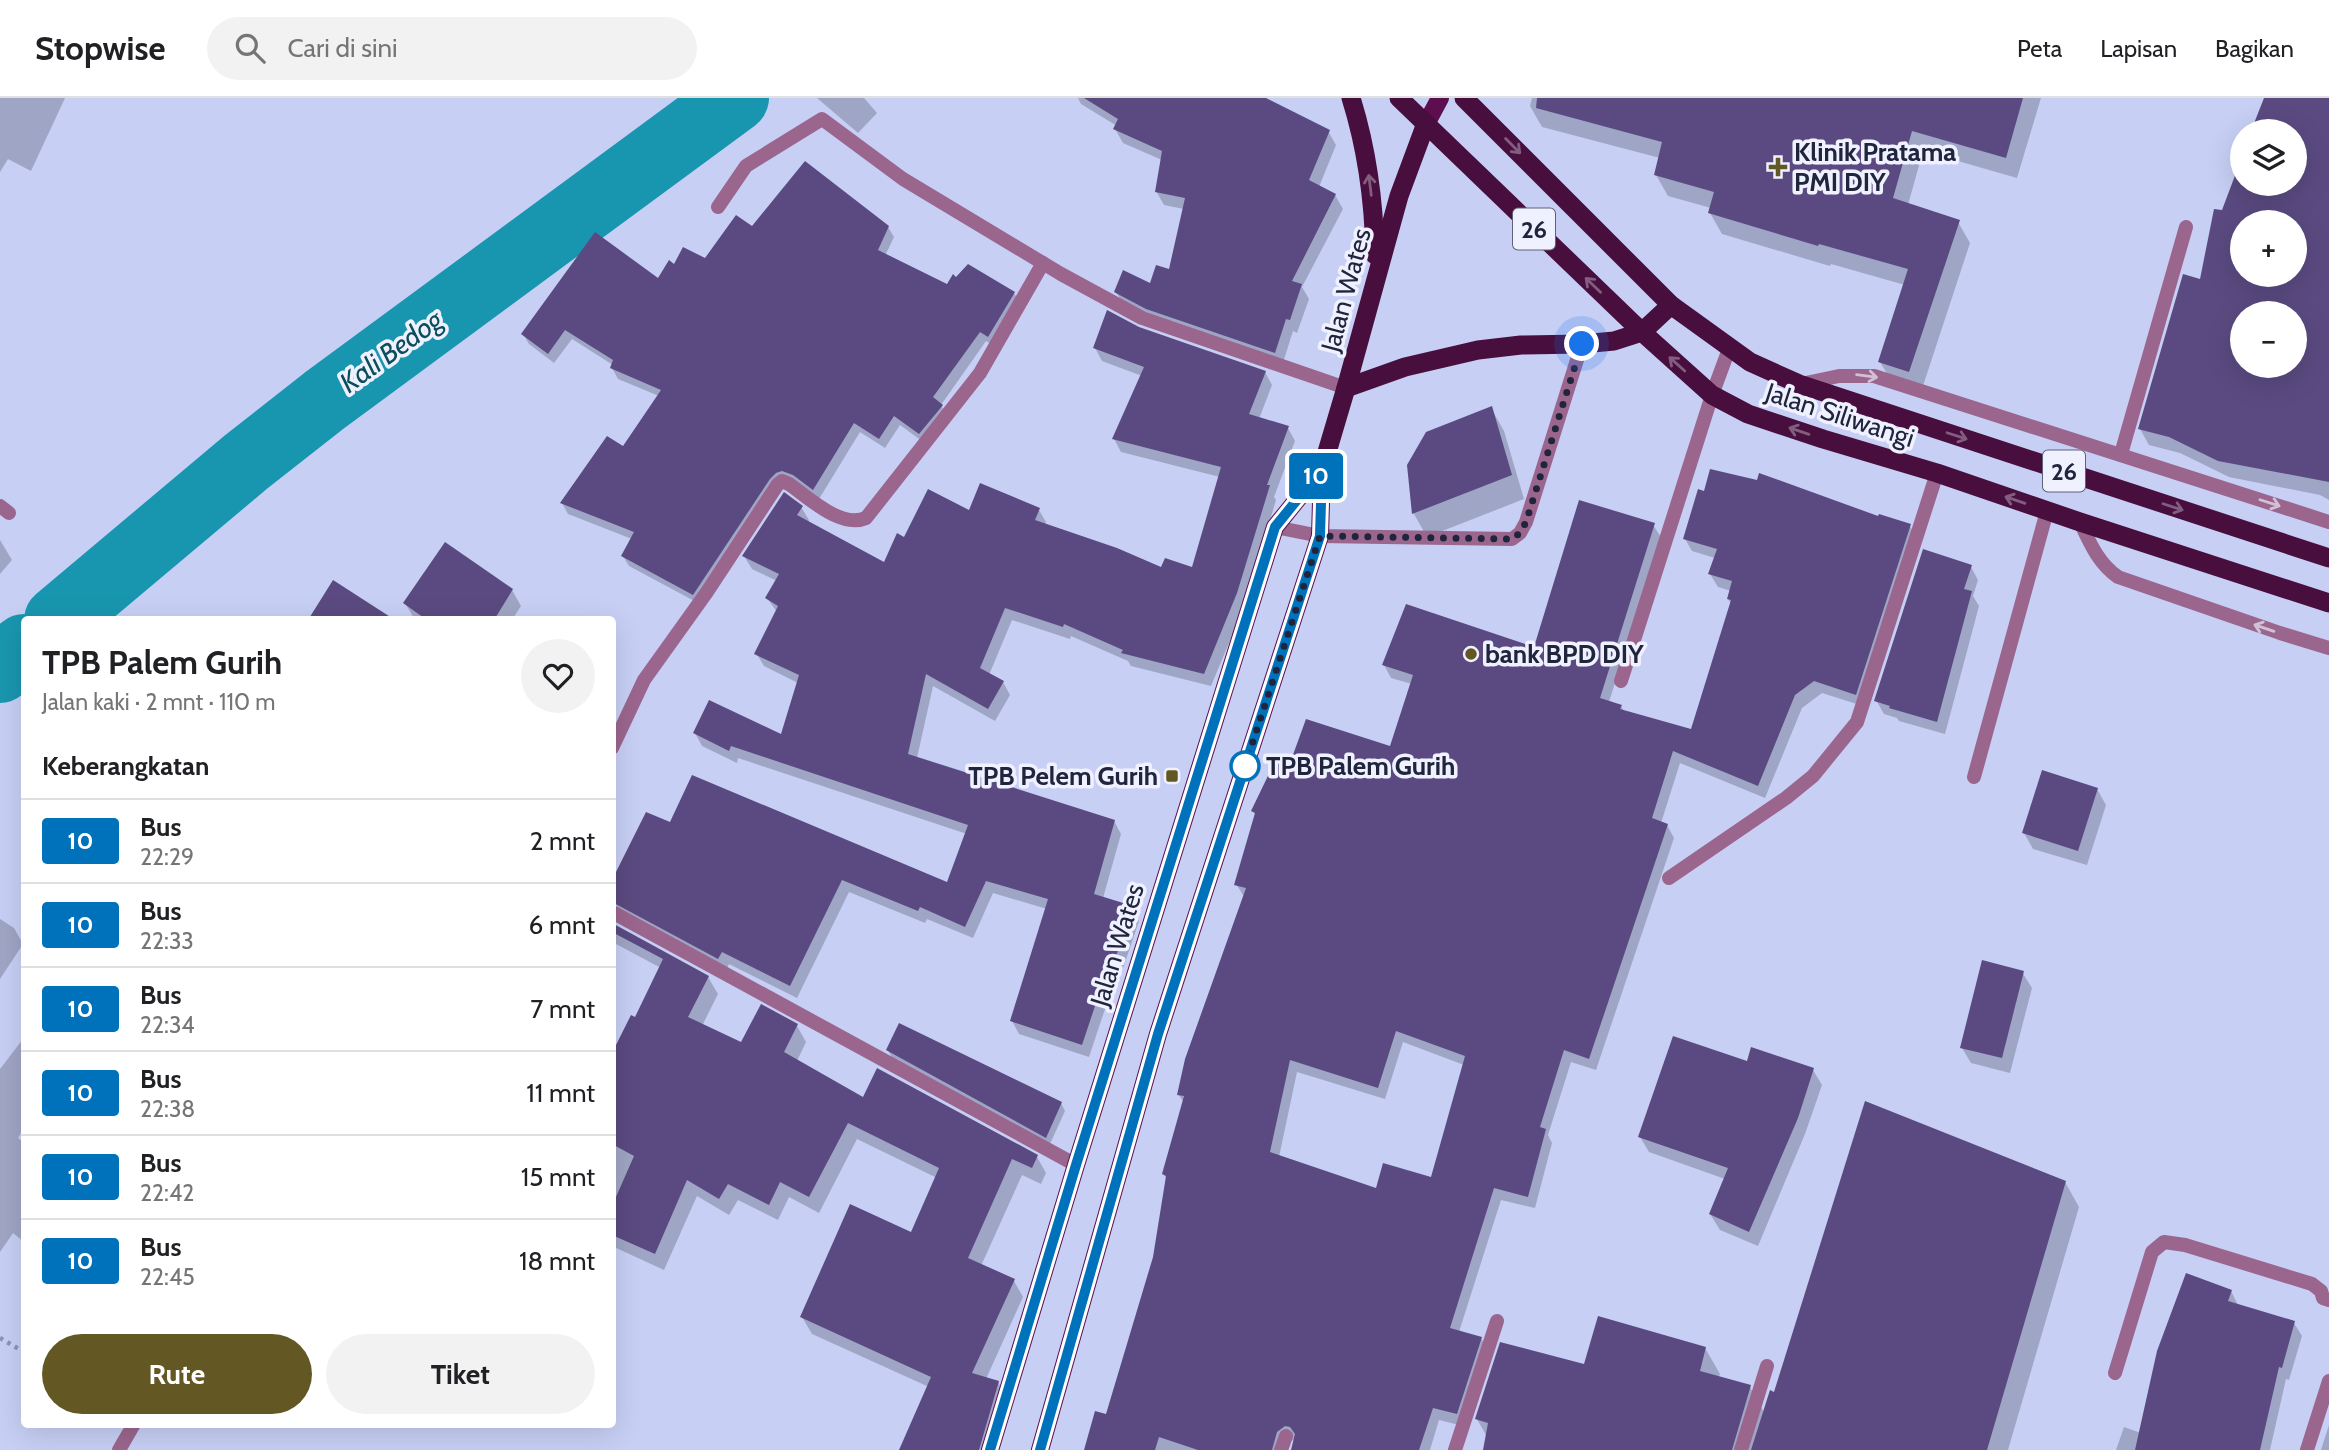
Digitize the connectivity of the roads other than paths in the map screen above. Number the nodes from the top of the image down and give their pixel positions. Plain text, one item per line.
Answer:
1 (1350, 98) edge
2 (1399, 98) edge
3 (1440, 98) edge
4 (1464, 98) edge
5 (1425, 126) junction
6 (718, 207) dead end
7 (2186, 227) dead end
8 (1043, 263) junction
9 (1376, 277) junction
10 (1671, 305) junction
11 (1642, 332) junction
12 (1582, 344) junction
13 (1729, 349) junction
14 (1799, 384) junction
15 (1346, 388) junction
16 (1712, 395) junction
17 (2121, 454) junction
18 (1322, 469) junction
19 (1937, 473) junction
20 (2047, 511) junction
21 (2080, 522) junction
22 (2329, 522) edge
23 (1275, 527) junction
24 (1320, 536) junction
25 (2329, 558) edge
26 (2329, 603) edge
27 (2329, 648) edge
28 (1621, 681) dead end
29 (616, 740) edge
30 (1975, 777) dead end
31 (1669, 878) dead end
32 (616, 914) edge
33 (1076, 1165) junction
34 (2329, 1300) edge
35 (1497, 1321) dead end
36 (1767, 1366) dead end
37 (2115, 1373) dead end
38 (2329, 1381) edge
39 (132, 1428) edge
40 (1286, 1436) dead end
41 (119, 1450) edge
42 (990, 1450) edge
43 (1040, 1450) edge
44 (1280, 1450) edge
45 (1455, 1450) edge
46 (1741, 1450) edge
47 (2307, 1450) edge

9 -> 1 highway
2 - 5 highway, 26
3 - 5 main road, Jalan Wates
4 -> 10 highway, Jalan Siliwangi / 26
5 - 9 highway, Jalan Wates
11 -> 5 highway, Jalan Siliwangi / 26
6 - 8 street
7 - 17 street
8 - 15 street
8 - 29 street
9 - 15 highway, Jalan Wates
10 - 11 highway
10 - 13 highway, Jalan Siliwangi / 26
11 - 12 highway
16 -> 11 highway, Jalan Siliwangi / 26
12 - 15 highway
12 - 24 street
13 - 14 highway, Jalan Siliwangi / 26
13 - 16 street
14 -> 17 street
14 -> 25 highway, Jalan Siliwangi / 26
15 - 18 highway, Jalan Wates
19 -> 16 highway, Jalan Siliwangi / 26
16 - 28 street
17 -> 22 street
18 - 23 main road, Jalan Wates
18 - 24 main road, Jalan Wates
20 -> 19 highway, Jalan Siliwangi / 26
19 - 31 street
20 - 21 highway, Jalan Siliwangi / 26
20 - 30 street
21 - 26 highway, Jalan Siliwangi / 26
27 -> 21 street
23 - 24 street
23 - 33 main road, Jalan Wates
24 - 43 main road, Jalan Wates
32 - 33 street
33 - 42 main road, Jalan Wates
34 - 37 street
35 - 45 street
36 - 46 street
38 - 47 street
39 - 41 street
40 - 44 street

